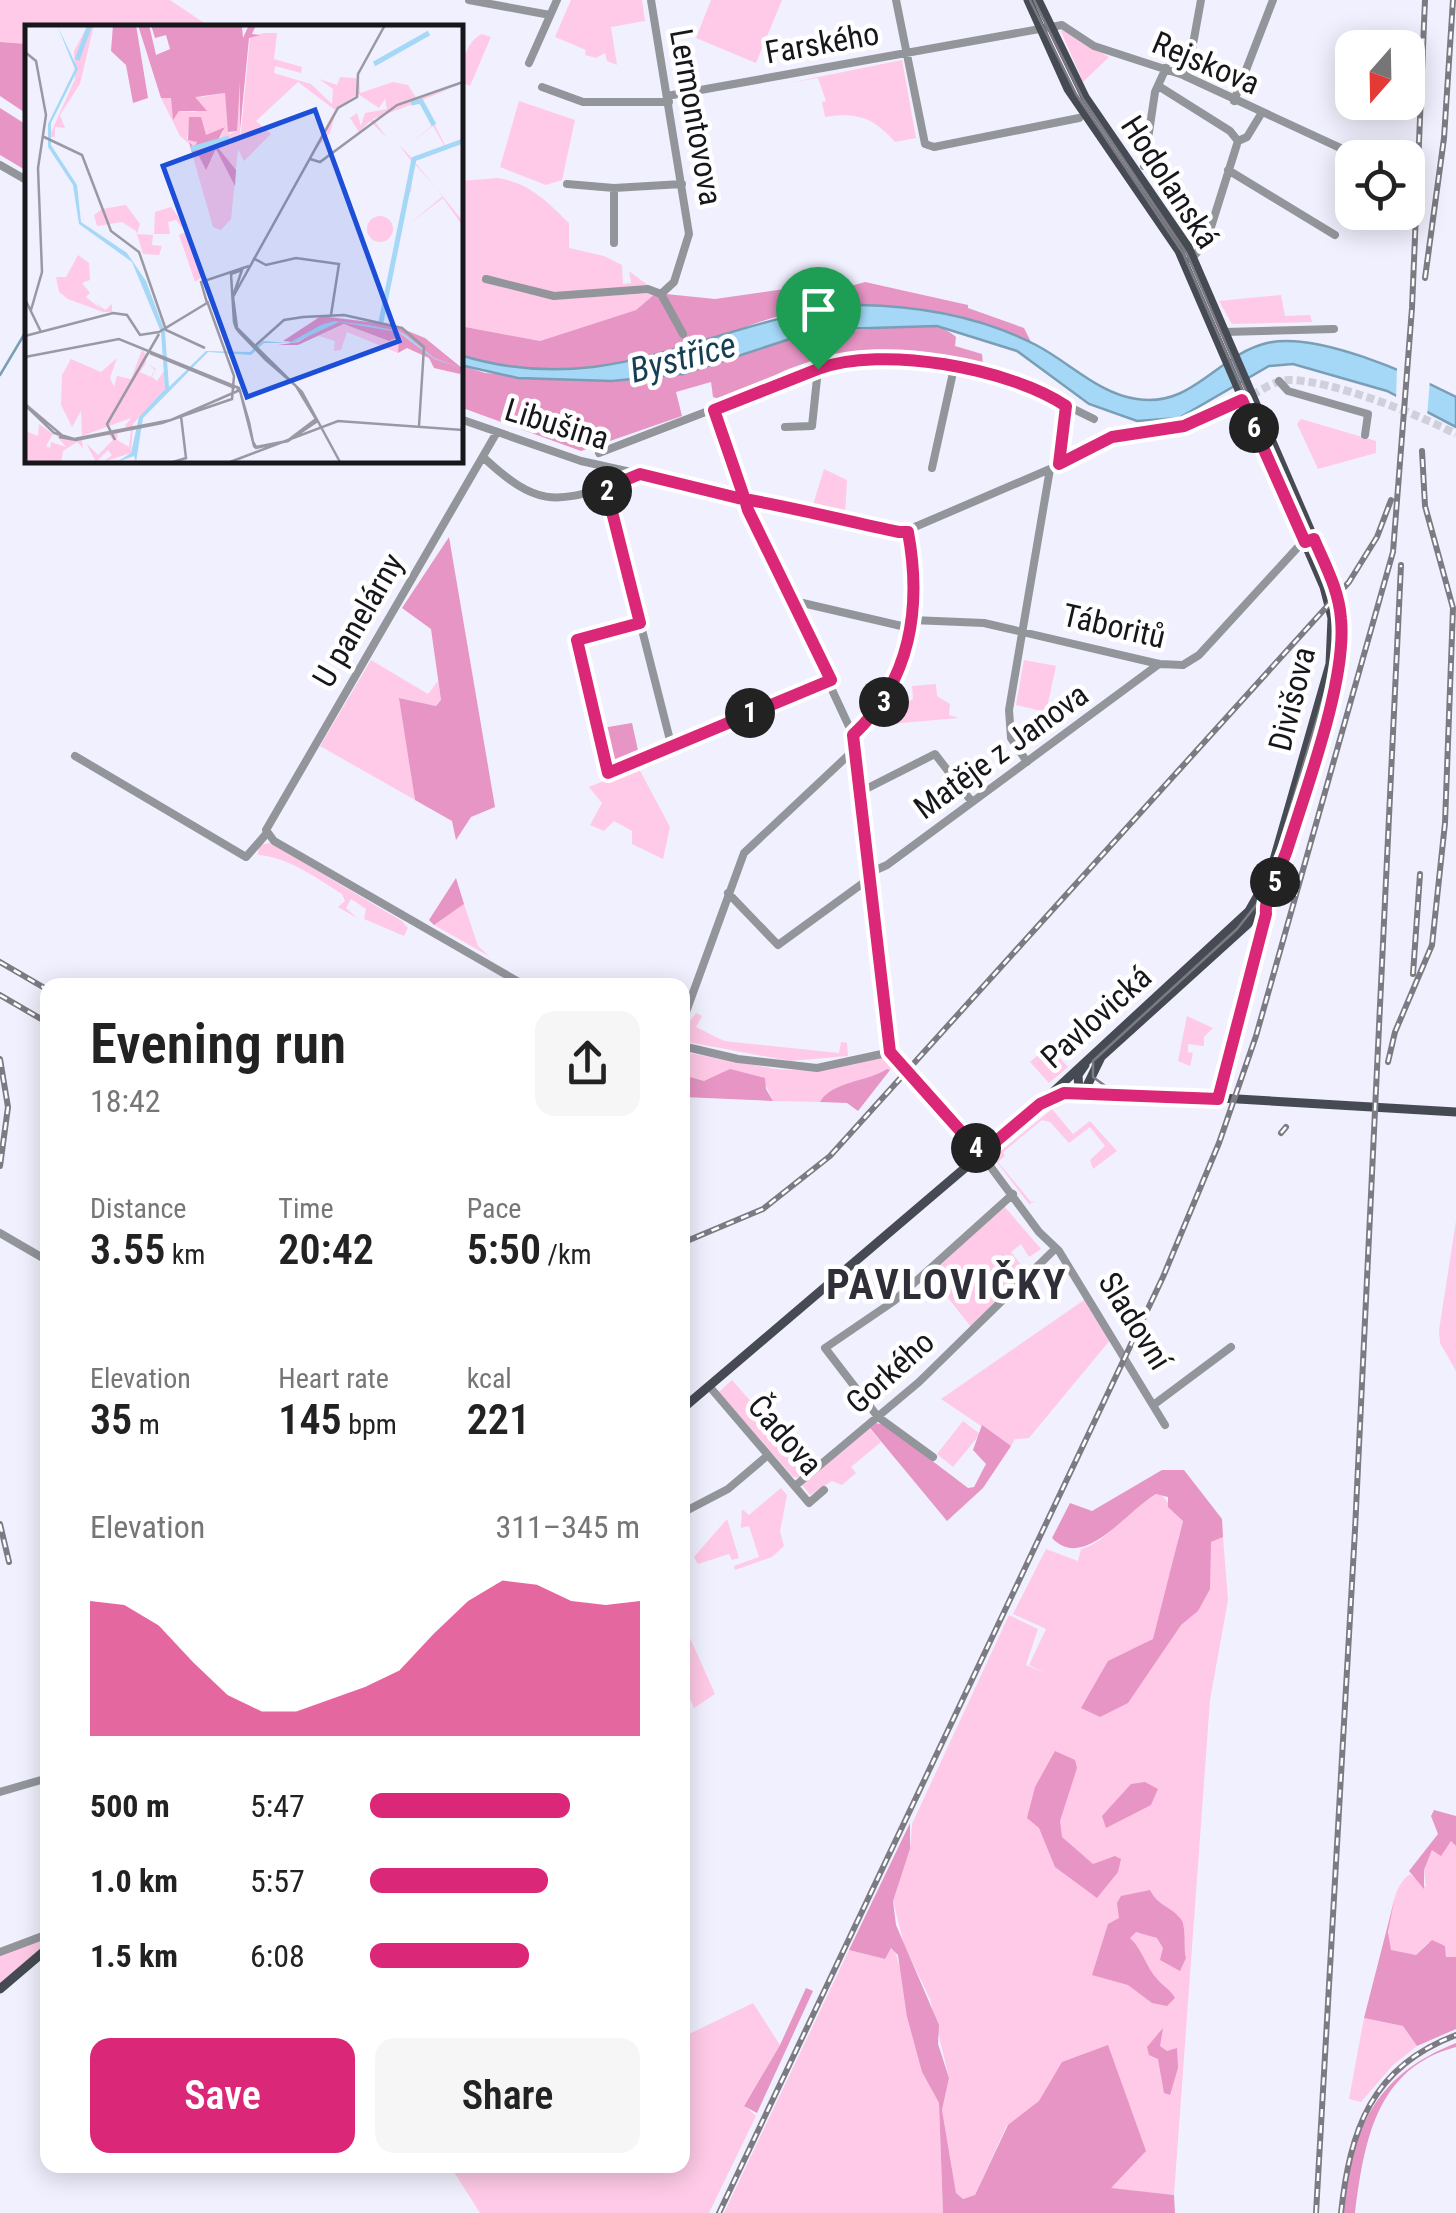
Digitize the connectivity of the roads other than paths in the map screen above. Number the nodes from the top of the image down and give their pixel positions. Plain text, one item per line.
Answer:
1 (469, 0) edge
2 (557, 0) edge
3 (651, 0) edge
4 (896, 0) edge
5 (1028, 0) edge
6 (1038, 0) edge
7 (1201, 0) edge
8 (1273, 0) edge
9 (550, 16) junction
10 (1044, 27) junction
11 (906, 54) junction
12 (529, 63) dead end
13 (1166, 68) junction
14 (1187, 76) junction
15 (542, 87) dead end
16 (1160, 87) junction
17 (668, 99) junction
18 (1234, 101) junction
19 (1261, 114) junction
20 (1079, 118) dead end
21 (1238, 140) junction
22 (1335, 146) edge
23 (0, 165) edge
24 (1144, 166) dead end
25 (1228, 170) junction
26 (25, 179) edge
27 (568, 184) dead end
28 (682, 184) junction
29 (614, 188) junction
30 (1336, 235) dead end
31 (614, 243) dead end
32 (1188, 260) junction
33 (486, 279) dead end
34 (661, 294) junction
35 (1334, 330) dead end
36 (682, 334) dead end
37 (1220, 334) junction
38 (954, 368) junction
39 (818, 369) junction
40 (1279, 381) dead end
41 (1244, 394) junction
42 (1066, 406) junction
43 (714, 410) junction
44 (1094, 419) dead end
45 (462, 420) edge
46 (786, 426) dead end
47 (497, 432) junction
48 (1365, 434) dead end
49 (599, 453) dead end
50 (483, 457) junction
51 (1059, 464) junction
52 (932, 468) dead end
53 (1050, 470) junction
54 (640, 474) junction
55 (606, 488) junction
56 (745, 500) junction
57 (908, 532) junction
58 (1309, 541) junction
59 (794, 601) junction
60 (640, 623) junction
61 (911, 624) junction
62 (1023, 631) junction
63 (1159, 664) junction
64 (831, 680) junction
65 (853, 735) junction
66 (671, 744) junction
67 (855, 749) junction
68 (75, 756) dead end
69 (1027, 762) junction
70 (860, 792) junction
71 (972, 802) junction
72 (267, 834) junction
73 (870, 875) junction
74 (728, 893) junction
75 (1260, 902) junction
76 (512, 978) edge
77 (690, 1005) edge
78 (690, 1048) edge
79 (890, 1052) junction
80 (1100, 1052) junction
81 (1082, 1090) junction
82 (1218, 1099) junction
83 (1040, 1104) junction
84 (1456, 1112) edge
85 (981, 1154) junction
86 (1012, 1194) junction
87 (0, 1234) edge
88 (1056, 1248) junction
89 (40, 1257) edge
90 (1231, 1346) dead end
91 (709, 1386) junction
92 (690, 1401) edge
93 (1156, 1403) junction
94 (880, 1415) junction
95 (1166, 1425) dead end
96 (768, 1455) junction
97 (933, 1458) dead end
98 (796, 1486) junction
99 (824, 1490) dead end
100 (690, 1509) edge
101 (40, 1780) edge
102 (0, 1792) edge
103 (40, 1937) edge
104 (0, 1952) edge
105 (40, 1955) edge
106 (0, 1989) edge

1 - 9 street
2 - 9 street
3 - 17 street, Lermontovova
4 - 11 street
5 - 10 main road
6 - 10 main road
7 - 14 street
8 - 18 street
9 - 12 street
10 - 11 street, Farského
10 - 13 street, Rejskova
10 - 32 main road
11 - 17 street, Farského
11 - 20 street
13 - 14 street, Rejskova
13 - 16 street
14 - 18 street, Rejskova
15 - 17 street, Farského
16 - 21 street
16 - 24 street
17 - 28 street, Lermontovova
18 - 19 street, Rejskova
19 - 21 street
19 - 22 street, Rejskova
21 - 25 street
23 - 26 street
25 - 30 street
25 - 32 street
27 - 29 street
28 - 29 street
28 - 34 street, Lermontovova
29 - 31 street
32 - 37 main road
33 - 34 street
34 - 36 street
35 - 37 street
37 - 41 main road, Divišova
38 - 39 street
38 - 42 street
38 - 52 street
39 - 43 street
39 - 46 street
40 - 48 street
41 - 51 street
41 - 58 main road, Divišova
42 - 44 street
42 - 51 street
43 - 49 street
43 - 56 street
45 - 47 street, Libušina
47 - 50 street, U panelárny
47 - 54 street, Libušina
50 - 55 street, Libušina
50 - 72 street, U panelárny
51 - 53 street
53 - 57 street
53 - 62 street
54 - 55 street, Libušina
54 - 56 street, Libušina
55 - 60 street
56 - 57 street, Libušina
56 - 59 street
57 - 61 street
58 - 63 street, Táboritů
58 - 75 main road, Divišova
59 - 61 street, Táboritů
59 - 64 street
60 - 66 street
60 - 66 street
61 - 62 street, Táboritů
61 - 65 street
62 - 63 street, Táboritů
62 - 69 street
63 - 69 street, Matěje z Janova
64 - 65 street
64 - 66 street
65 - 67 street
67 - 70 street
67 - 74 street
68 - 72 street
69 - 71 street, Matěje z Janova
70 - 71 street
70 - 73 street
71 - 73 street, Matěje z Janova
72 - 76 street
73 - 74 street, Matěje z Janova
73 - 79 street
74 - 77 street
75 - 80 main road, Pavlovická
75 - 80 main road, Pavlovická
75 - 82 street
78 - 79 street
79 - 85 street, Sladovní
80 - 81 main road
80 - 83 main road, Pavlovická
81 - 82 main road
81 - 83 main road
82 - 84 main road
83 - 85 main road, Pavlovická
85 - 86 street, Sladovní
85 - 91 main road, Pavlovická
86 - 88 street, Sladovní
86 - 94 street
87 - 89 street
88 - 93 street, Sladovní
88 - 94 street, Gorkého
90 - 93 street
91 - 92 main road, Pavlovická
91 - 96 street, Čadova
93 - 95 street, Sladovní
94 - 97 street
94 - 98 street, Gorkého
96 - 98 street, Čadova
96 - 100 street
98 - 99 street, Čadova
101 - 102 street
103 - 104 street
105 - 106 main road

